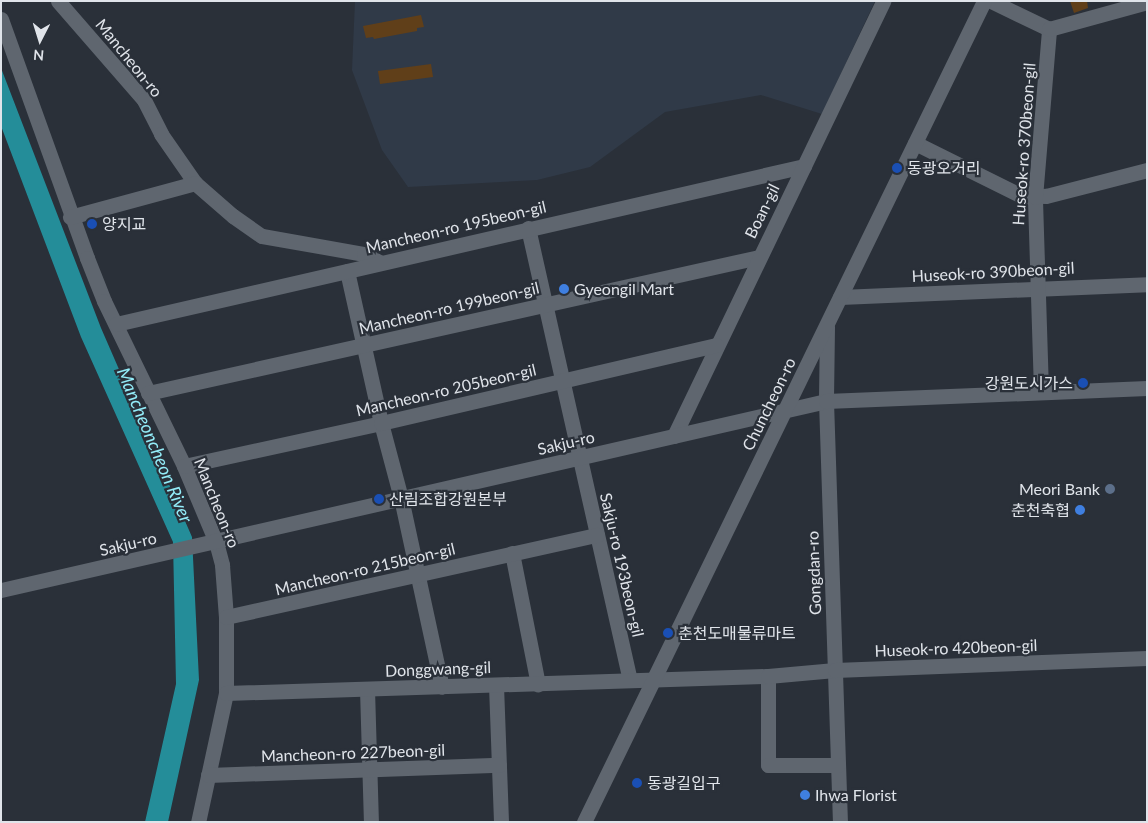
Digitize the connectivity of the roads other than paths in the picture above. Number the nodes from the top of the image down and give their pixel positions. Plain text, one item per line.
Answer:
1 (58, 1) edge
2 (883, 1) edge
3 (984, 1) edge
4 (990, 1) edge
5 (1147, 2) edge
6 (1, 19) edge
7 (1049, 29) junction
8 (915, 143) junction
9 (804, 166) junction
10 (1147, 170) edge
11 (195, 182) junction
12 (1035, 197) junction
13 (70, 217) junction
14 (528, 228) junction
15 (759, 257) junction
16 (379, 262) junction
17 (347, 270) junction
18 (1147, 284) edge
19 (1036, 287) junction
20 (840, 297) junction
21 (544, 303) junction
22 (827, 323) junction
23 (116, 324) junction
24 (716, 345) junction
25 (363, 347) junction
26 (564, 380) junction
27 (1147, 388) edge
28 (1041, 391) junction
29 (148, 393) junction
30 (826, 401) junction
31 (785, 410) junction
32 (381, 424) junction
33 (674, 436) junction
34 (578, 458) junction
35 (184, 466) junction
36 (401, 498) junction
37 (597, 535) junction
38 (216, 542) junction
39 (512, 553) junction
40 (417, 576) junction
41 (1, 590) edge
42 (226, 617) junction
43 (1147, 658) edge
44 (834, 670) junction
45 (768, 676) junction
46 (630, 680) junction
47 (651, 680) junction
48 (538, 684) junction
49 (496, 685) junction
50 (442, 687) junction
51 (367, 689) junction
52 (226, 694) junction
53 (499, 765) junction
54 (838, 765) junction
55 (369, 770) junction
56 (208, 775) junction
57 (198, 822) edge
58 (371, 822) edge
59 (501, 822) edge
60 (584, 822) edge
61 (840, 822) edge

1 - 11 street, Mancheon-ro
2 - 9 street, Boan-gil
3 - 8 street, Chuncheon-ro
4 - 7 street
5 - 7 street
6 - 13 street, Mancheon-ro
7 - 12 street, Huseok-ro 370beon-gil
8 - 12 street
8 - 20 street, Chuncheon-ro
9 - 14 street, Mancheon-ro 195beon-gil
9 - 15 street, Boan-gil
10 - 12 street
11 - 13 street
11 - 16 street, Mancheon-ro
12 - 19 street, Huseok-ro 370beon-gil
13 - 23 street, Mancheon-ro
14 - 16 street, Mancheon-ro 195beon-gil
14 - 21 street, Sakju-ro 193beon-gil
15 - 21 street, Mancheon-ro 199beon-gil
15 - 24 street, Boan-gil
16 - 17 street, Mancheon-ro 195beon-gil
17 - 23 street, Mancheon-ro 195beon-gil
17 - 25 street
18 - 19 street, Huseok-ro 390beon-gil
19 - 20 street, Huseok-ro 390beon-gil
19 - 28 street, Huseok-ro 370beon-gil
20 - 22 street, Chuncheon-ro
21 - 25 street, Mancheon-ro 199beon-gil
21 - 26 street, Sakju-ro 193beon-gil
22 - 30 street, Gongdan-ro
22 - 31 street, Chuncheon-ro
23 - 29 street, Mancheon-ro
24 - 26 street, Mancheon-ro 205beon-gil
24 - 33 street, Boan-gil
25 - 29 street, Mancheon-ro 199beon-gil
25 - 32 street
26 - 32 street, Mancheon-ro 205beon-gil
26 - 34 street, Sakju-ro 193beon-gil
27 - 28 street, Sakju-ro
28 - 30 street, Sakju-ro
29 - 35 street, Mancheon-ro
30 - 31 street, Sakju-ro
30 - 44 street, Gongdan-ro
31 - 33 street, Sakju-ro
31 - 47 street, Chuncheon-ro
32 - 35 street, Mancheon-ro 205beon-gil
32 - 36 street
33 - 34 street, Sakju-ro
34 - 36 street, Sakju-ro
34 - 37 street, Sakju-ro 193beon-gil
35 - 38 street, Mancheon-ro
36 - 38 street, Sakju-ro
36 - 40 street
37 - 39 street, Mancheon-ro 215beon-gil
37 - 46 street, Sakju-ro 193beon-gil
38 - 41 street, Sakju-ro
38 - 42 street, Mancheon-ro
39 - 40 street, Mancheon-ro 215beon-gil
39 - 48 street
40 - 42 street, Mancheon-ro 215beon-gil
40 - 50 street
42 - 52 street, Mancheon-ro
43 - 44 street, Huseok-ro 420beon-gil
44 - 45 street, Huseok-ro 420beon-gil
44 - 54 street, Gongdan-ro
45 - 47 street, Huseok-ro 420beon-gil
45 - 54 street
46 - 47 street, Donggwang-gil
46 - 48 street, Donggwang-gil
47 - 60 street, Chuncheon-ro
48 - 49 street, Donggwang-gil
49 - 50 street, Donggwang-gil
49 - 53 street
50 - 51 street, Donggwang-gil
51 - 52 street, Donggwang-gil
51 - 55 street
52 - 56 street, Mancheon-ro
53 - 55 street, Mancheon-ro 227beon-gil
53 - 59 street
54 - 61 street, Gongdan-ro
55 - 56 street, Mancheon-ro 227beon-gil
55 - 58 street
56 - 57 street, Mancheon-ro

